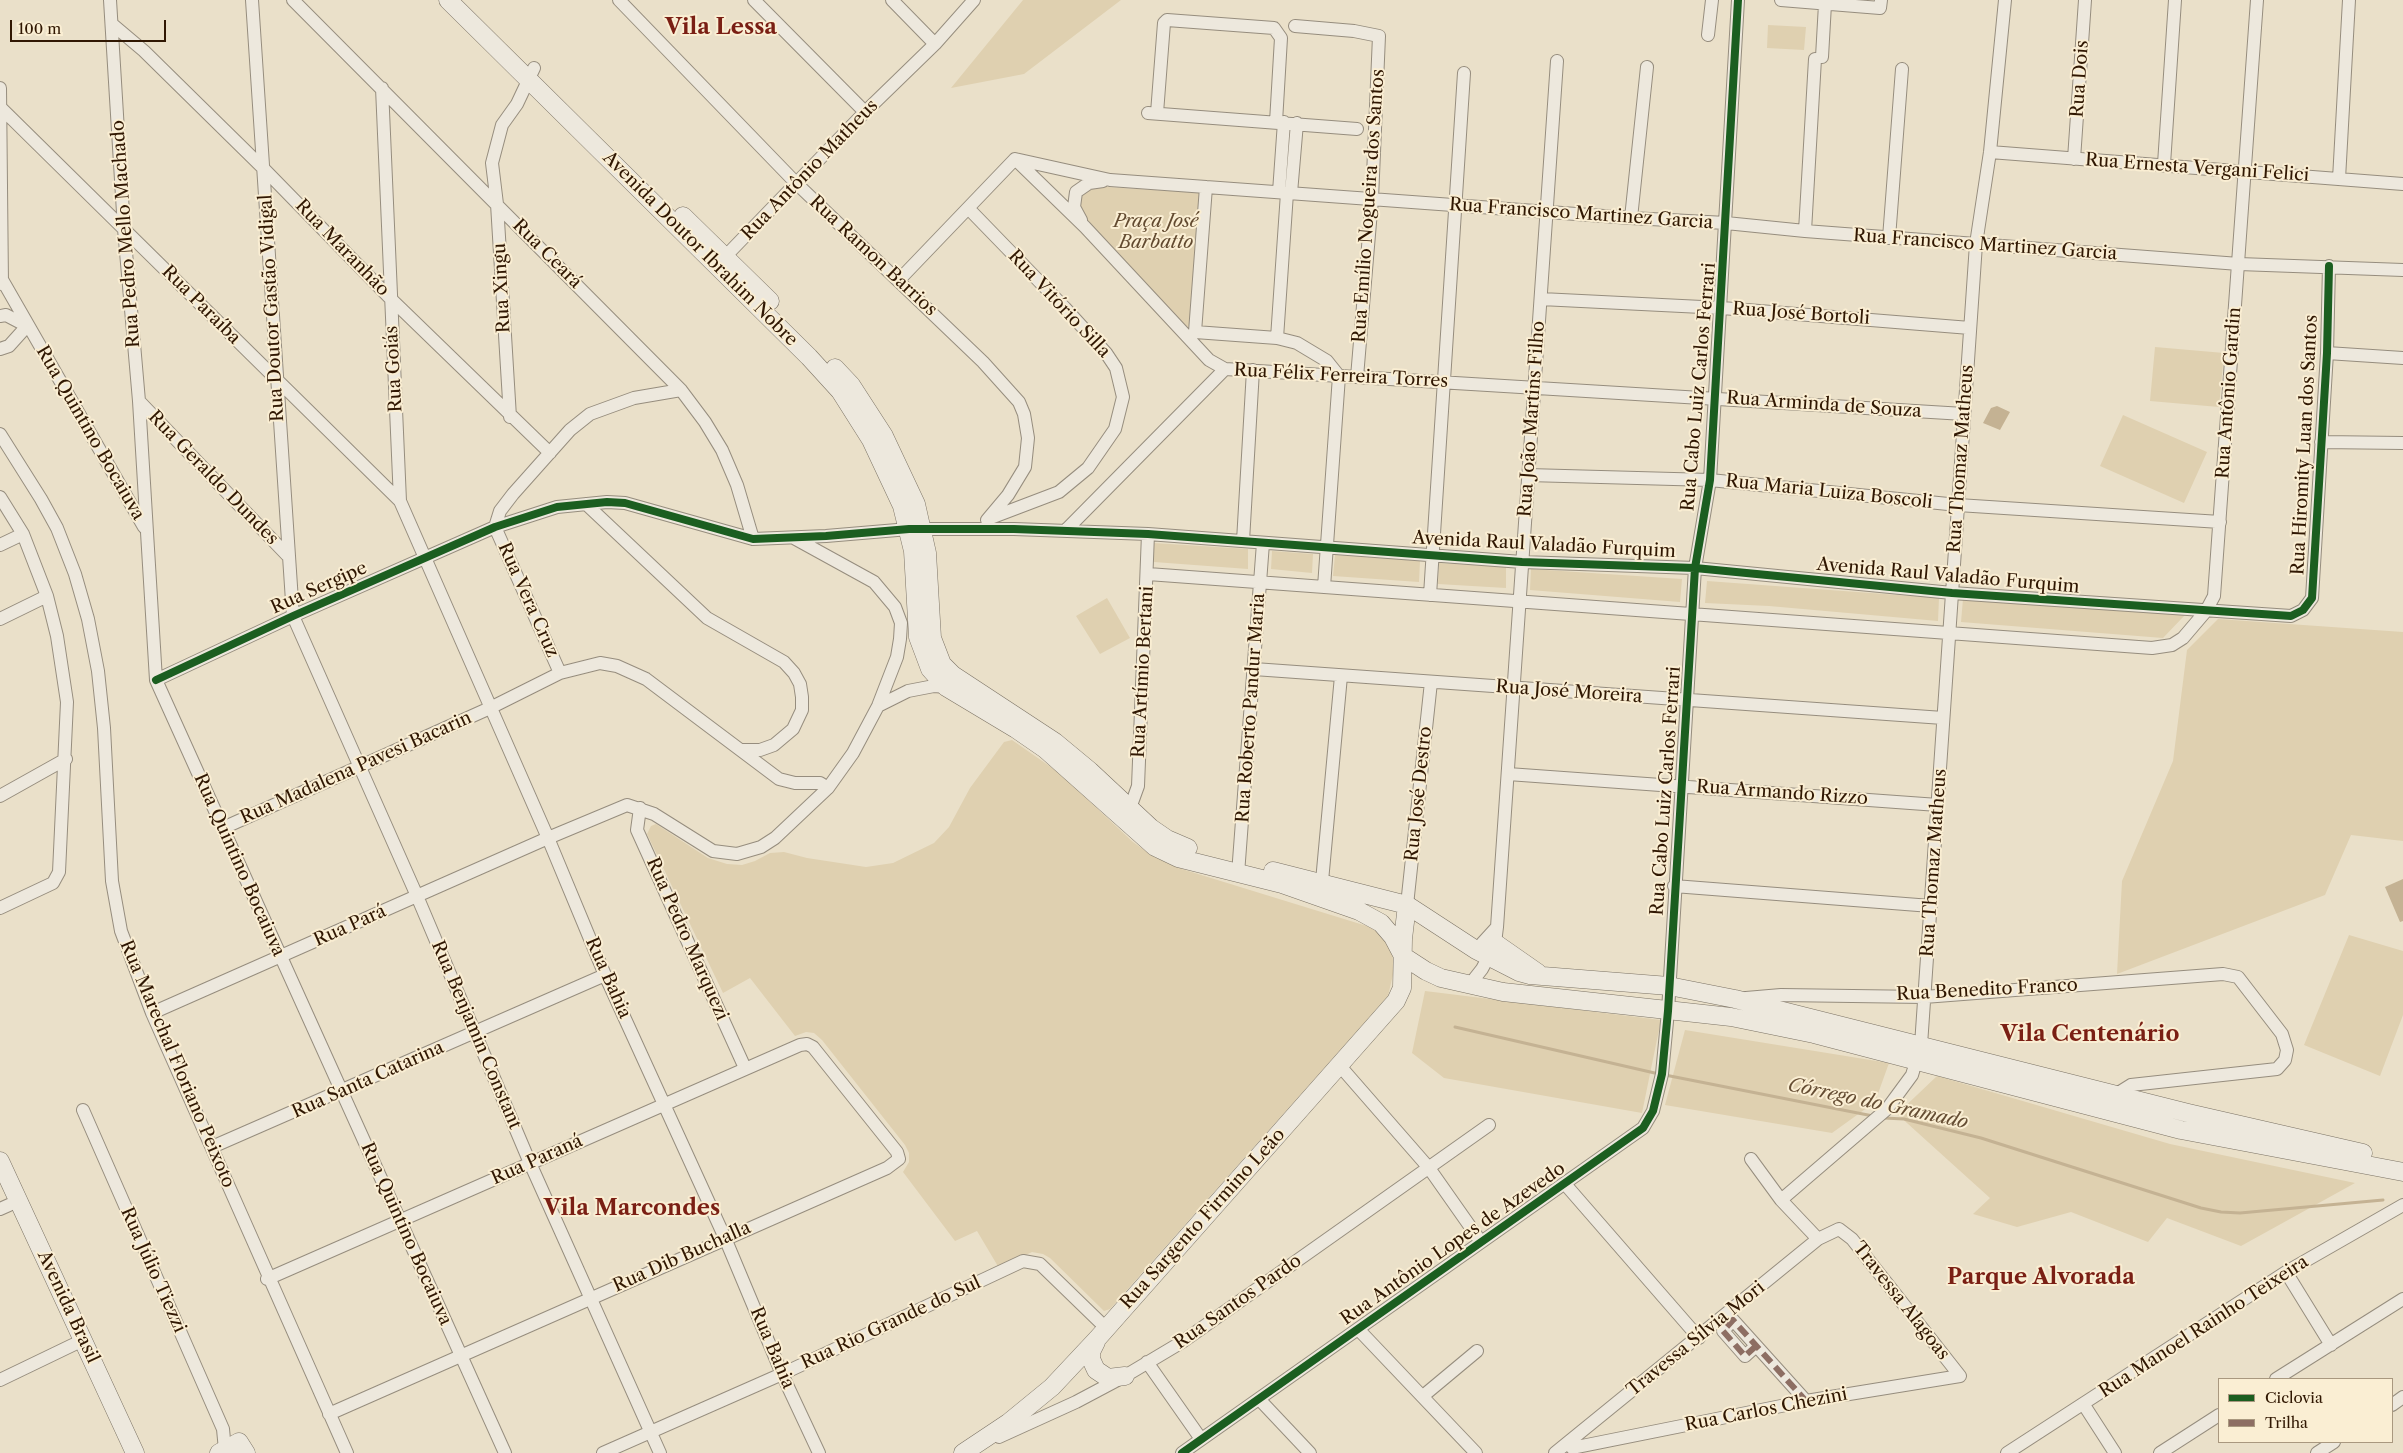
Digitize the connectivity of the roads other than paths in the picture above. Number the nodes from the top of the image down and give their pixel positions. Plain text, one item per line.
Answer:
1 (110, 0) edge
2 (252, 0) edge
3 (293, 0) edge
4 (448, 0) edge
5 (465, 0) edge
6 (619, 0) edge
7 (754, 0) edge
8 (892, 0) edge
9 (974, 0) edge
10 (1712, 0) edge
11 (1738, 0) edge
12 (1781, 0) edge
13 (1881, 0) edge
14 (2005, 0) edge
15 (2085, 0) edge
16 (2175, 0) edge
17 (2257, 0) edge
18 (2349, 0) edge
19 (1825, 4) junction
20 (112, 24) junction
21 (1295, 26) dead end
22 (1708, 35) dead end
23 (935, 44) junction
24 (1558, 61) dead end
25 (1646, 67) dead end
26 (1902, 68) dead end
27 (530, 73) junction
28 (1464, 73) dead end
29 (0, 88) edge
30 (382, 88) junction
31 (1, 108) edge
32 (865, 112) junction
33 (1286, 122) junction
34 (1357, 129) dead end
35 (1990, 152) junction
36 (1015, 159) junction
37 (2074, 159) junction
38 (2164, 164) junction
39 (264, 169) junction
40 (2245, 172) junction
41 (2339, 179) junction
42 (1110, 180) junction
43 (796, 183) junction
44 (2403, 184) edge
45 (1206, 187) junction
46 (1285, 193) junction
47 (1372, 199) junction
48 (497, 204) junction
49 (1456, 205) junction
50 (968, 208) junction
51 (1547, 212) junction
52 (1631, 218) junction
53 (1726, 223) junction
54 (1085, 228) junction
55 (124, 229) junction
56 (1805, 232) junction
57 (1889, 238) junction
58 (1976, 244) junction
59 (721, 262) junction
60 (2239, 264) junction
61 (2329, 266) junction
62 (2403, 270) edge
63 (899, 280) junction
64 (1, 284) edge
65 (1541, 298) junction
66 (391, 299) junction
67 (1722, 308) junction
68 (0, 316) edge
69 (27, 326) junction
70 (1970, 328) junction
71 (1192, 335) junction
72 (1277, 338) junction
73 (0, 349) edge
74 (2327, 353) junction
75 (2403, 358) edge
76 (1225, 369) junction
77 (1254, 370) junction
78 (1339, 376) junction
79 (1357, 377) junction
80 (276, 379) junction
81 (1444, 382) junction
82 (1535, 388) junction
83 (681, 390) junction
84 (1716, 397) junction
85 (139, 401) junction
86 (1964, 414) junction
87 (510, 417) junction
88 (0, 434) edge
89 (2321, 442) junction
90 (2403, 443) edge
91 (550, 453) junction
92 (1025, 467) junction
93 (142, 468) junction
94 (1528, 475) junction
95 (1710, 480) junction
96 (122, 488) junction
97 (0, 497) edge
98 (400, 501) junction
99 (586, 504) junction
100 (1958, 505) junction
101 (1022, 507) junction
102 (987, 520) junction
103 (2220, 522) junction
104 (496, 527) junction
105 (967, 528) junction
106 (916, 529) junction
107 (145, 530) junction
108 (1066, 530) junction
109 (23, 534) junction
110 (1148, 534) junction
111 (794, 538) junction
112 (753, 539) junction
113 (1243, 541) junction
114 (1264, 543) junction
115 (0, 544) edge
116 (1328, 547) junction
117 (287, 555) junction
118 (1432, 555) junction
119 (426, 557) junction
120 (1522, 562) junction
121 (1695, 568) junction
122 (1148, 574) junction
123 (1260, 582) junction
124 (1324, 587) junction
125 (1952, 593) junction
126 (1430, 595) junction
127 (48, 596) junction
128 (1520, 601) junction
129 (2206, 611) junction
130 (1692, 615) junction
131 (292, 616) junction
132 (2291, 616) joint
133 (0, 619) edge
134 (908, 619) junction
135 (1949, 633) junction
136 (929, 653) junction
137 (1254, 669) junction
138 (560, 673) junction
139 (1341, 676) junction
140 (156, 680) junction
141 (1431, 682) junction
142 (953, 686) junction
143 (1514, 688) junction
144 (1686, 700) junction
145 (878, 706) junction
146 (490, 708) junction
147 (1943, 718) junction
148 (743, 750) junction
149 (66, 760) junction
150 (359, 767) junction
151 (1508, 774) junction
152 (1680, 785) junction
153 (828, 788) junction
154 (0, 796) edge
155 (1938, 806) junction
156 (640, 808) junction
157 (1130, 808) junction
158 (223, 828) junction
159 (548, 838) junction
160 (1238, 868) junction
161 (1674, 886) junction
162 (1321, 890) junction
163 (417, 896) junction
164 (1407, 905) junction
165 (1931, 906) junction
166 (0, 908) edge
167 (1489, 944) junction
168 (1403, 956) junction
169 (281, 957) junction
170 (605, 975) junction
171 (1471, 984) junction
172 (1669, 986) junction
173 (1924, 997) junction
174 (1735, 999) junction
175 (1668, 1011) junction
176 (152, 1013) junction
177 (1731, 1017) junction
178 (475, 1033) junction
179 (807, 1044) joint
180 (1919, 1053) junction
181 (1340, 1066) junction
182 (745, 1068) junction
183 (342, 1092) junction
184 (2115, 1094) junction
185 (664, 1104) junction
186 (83, 1110) dead end
187 (1489, 1125) dead end
188 (212, 1147) junction
189 (1751, 1159) dead end
190 (2403, 1161) edge
191 (0, 1162) edge
192 (530, 1163) junction
193 (1429, 1168) junction
194 (2403, 1172) edge
195 (1565, 1184) junction
196 (1781, 1200) junction
197 (18, 1201) junction
198 (2403, 1205) edge
199 (0, 1209) edge
200 (400, 1221) junction
201 (1839, 1229) joint
202 (725, 1238) junction
203 (1818, 1239) junction
204 (1481, 1242) junction
205 (2286, 1272) junction
206 (268, 1279) junction
207 (590, 1297) junction
208 (2403, 1299) edge
209 (1358, 1329) junction
210 (1102, 1334) junction
211 (1699, 1338) junction
212 (82, 1340) junction
213 (2331, 1344) junction
214 (1756, 1346) dead end
215 (1477, 1351) dead end
216 (461, 1354) junction
217 (1147, 1362) junction
218 (782, 1374) junction
219 (1125, 1376) junction
220 (1960, 1376) joint
221 (2278, 1378) edge
222 (0, 1380) edge
223 (1423, 1396) junction
224 (1259, 1399) junction
225 (1806, 1402) junction
226 (2084, 1405) junction
227 (329, 1414) junction
228 (2218, 1416) edge
229 (651, 1432) junction
230 (1201, 1439) junction
231 (2332, 1443) edge
232 (1572, 1448) edge
233 (231, 1450) edge
234 (966, 1451) edge
235 (135, 1453) edge
236 (347, 1453) edge
237 (505, 1453) edge
238 (603, 1453) edge
239 (660, 1453) edge
240 (819, 1453) edge
241 (1182, 1453) edge
242 (1310, 1453) edge
243 (1476, 1453) edge
244 (1555, 1453) edge
245 (2007, 1453) edge
246 (2115, 1453) edge
247 (2160, 1453) edge
248 (2317, 1453) edge

1 - 20 street, Rua Pedro Mello Machado
2 - 39 street, Rua Doutor Gastão Vidigal
3 - 30 street, Rua Ceará
4 - 27 main road, Avenida Doutor Ibrahim Nobre
5 - 27 main road, Avenida Doutor Ibrahim Nobre
6 - 43 street, Rua Ramon Barrios
7 - 32 street
8 - 23 street
9 - 23 street, Rua Antônio Matheus
10 - 22 street
11 - 53 street, Rua Cabo Luiz Carlos Ferrari
12 - 19 street
13 - 19 street
14 - 35 street, Rua Thomaz Matheus
15 - 37 street, Rua Dois
16 - 38 street
17 - 40 street, Rua Antônio Gardin
18 - 41 street
19 - 56 street
20 - 39 street, Rua Maranhão
20 - 55 street, Rua Pedro Mello Machado
21 - 47 street, Rua Emílio Nogueira dos Santos
23 - 32 street, Rua Antônio Matheus
24 - 51 street, Rua João Martins Filho
25 - 52 street
26 - 57 street
27 - 48 street, Rua Xingu
27 - 59 main road, Avenida Doutor Ibrahim Nobre
28 - 49 street
29 - 31 street
30 - 48 street, Rua Ceará
30 - 66 street, Rua Goiás
31 - 55 street, Rua Paraíba
31 - 64 street
32 - 43 street, Rua Antônio Matheus
33 - 33 street
33 - 34 street
33 - 46 street
35 - 37 street, Rua Ernesta Vergani Felici
35 - 58 street, Rua Thomaz Matheus
36 - 42 street, Rua Francisco Martinez Garcia
36 - 50 street
36 - 54 street
37 - 38 street, Rua Ernesta Vergani Felici
38 - 40 street, Rua Ernesta Vergani Felici
39 - 66 street, Rua Maranhão
39 - 80 street, Rua Doutor Gastão Vidigal
40 - 41 street, Rua Ernesta Vergani Felici
40 - 60 street, Rua Antônio Gardin
41 - 44 street, Rua Ernesta Vergani Felici
42 - 45 street, Rua Francisco Martinez Garcia
42 - 54 street
43 - 59 street, Rua Antônio Matheus
43 - 63 street, Rua Ramon Barrios
45 - 46 street, Rua Francisco Martinez Garcia
45 - 71 street
46 - 47 street, Rua Francisco Martinez Garcia
46 - 72 street
47 - 49 street, Rua Francisco Martinez Garcia
47 - 79 street, Rua Emílio Nogueira dos Santos
48 - 83 street, Rua Ceará
48 - 87 street, Rua Xingu
49 - 51 street, Rua Francisco Martinez Garcia
49 - 81 street
50 - 63 street
50 - 101 street, Rua Vitório Silla
51 - 52 street, Rua Francisco Martinez Garcia
51 - 65 street, Rua João Martins Filho
52 - 53 street, Rua Francisco Martinez Garcia
53 - 56 street, Rua Francisco Martinez Garcia
53 - 67 street, Rua Cabo Luiz Carlos Ferrari
54 - 71 street
55 - 80 street, Rua Paraíba
55 - 85 street, Rua Pedro Mello Machado
56 - 57 street, Rua Francisco Martinez Garcia
57 - 58 street, Rua Francisco Martinez Garcia
58 - 60 street, Rua Francisco Martinez Garcia
58 - 70 street, Rua Thomaz Matheus
59 - 106 main road, Avenida Doutor Ibrahim Nobre
60 - 61 street, Rua Francisco Martinez Garcia
60 - 103 street, Rua Antônio Gardin
61 - 62 street, Rua Francisco Martinez Garcia
61 - 74 street, Rua Hiromity Luan dos Santos
63 - 92 street, Rua Ramon Barrios
64 - 69 street, Rua Quintino Bocaiuva
65 - 67 street, Rua José Bortoli
65 - 82 street, Rua João Martins Filho
66 - 87 street, Rua Maranhão
66 - 98 street, Rua Goiás
67 - 70 street, Rua José Bortoli
67 - 84 street, Rua Cabo Luiz Carlos Ferrari
68 - 69 street
69 - 73 street
69 - 96 street, Rua Quintino Bocaiuva
70 - 86 street, Rua Thomaz Matheus
71 - 72 street
71 - 76 street
72 - 78 street
74 - 75 street
74 - 89 street, Rua Hiromity Luan dos Santos
76 - 77 street, Rua Félix Ferreira Torres
76 - 108 street, Rua Félix Ferreira Torres
77 - 78 street, Rua Félix Ferreira Torres
77 - 113 street
78 - 79 street, Rua Félix Ferreira Torres
78 - 116 street
79 - 81 street, Rua Félix Ferreira Torres
80 - 98 street, Rua Paraíba
80 - 117 street, Rua Doutor Gastão Vidigal
81 - 82 street, Rua Félix Ferreira Torres
81 - 118 street
82 - 84 street, Rua Arminda de Souza
82 - 94 street, Rua João Martins Filho
83 - 91 street
83 - 112 street, Rua Ceará
84 - 86 street, Rua Arminda de Souza
84 - 95 street, Rua Cabo Luiz Carlos Ferrari
85 - 93 street, Rua Pedro Mello Machado
85 - 117 street, Rua Geraldo Dundes
86 - 100 street, Rua Thomaz Matheus
87 - 91 street, Rua Maranhão
88 - 176 street, Rua Marechal Floriano Peixoto
89 - 90 street
89 - 132 street, Rua Hiromity Luan dos Santos
91 - 104 street
92 - 101 street
92 - 102 street, Rua Ramon Barrios
93 - 96 street
93 - 107 street, Rua Pedro Mello Machado
94 - 95 street, Rua Maria Luiza Boscoli
94 - 120 street, Rua João Martins Filho
95 - 100 street, Rua Maria Luiza Boscoli
95 - 121 street, Rua Cabo Luiz Carlos Ferrari
96 - 107 street, Rua Quintino Bocaiuva
97 - 109 street
98 - 119 street, Rua Bahia
99 - 104 street, Rua Sergipe
99 - 112 street, Rua Sergipe
99 - 148 street
100 - 103 street, Rua Maria Luiza Boscoli
100 - 125 street, Rua Thomaz Matheus
101 - 102 street, Rua Vitório Silla
102 - 105 street, Rua Ramon Barrios
103 - 129 street, Rua Antônio Gardin
104 - 119 street, Rua Sergipe
104 - 138 street, Rua Vera Cruz
105 - 106 street, Avenida Raul Valadão Furquim
105 - 108 street, Avenida Raul Valadão Furquim
106 - 111 street, Avenida Raul Valadão Furquim
106 - 134 main road
106 - 136 main road
107 - 140 street, Rua Quintino Bocaiuva
108 - 110 street, Avenida Raul Valadão Furquim
109 - 115 street
109 - 127 street
110 - 113 street, Avenida Raul Valadão Furquim
110 - 122 street, Rua Artímio Bertani
111 - 112 street, Avenida Raul Valadão Furquim
111 - 134 street
113 - 114 street, Avenida Raul Valadão Furquim
114 - 116 street, Avenida Raul Valadão Furquim
114 - 123 street, Rua Roberto Pandur Maria
116 - 118 street, Avenida Raul Valadão Furquim
116 - 124 street
117 - 131 street, Rua Doutor Gastão Vidigal
118 - 120 street, Avenida Raul Valadão Furquim
118 - 126 street
119 - 131 street, Rua Sergipe
119 - 146 street, Rua Bahia
120 - 121 street, Avenida Raul Valadão Furquim
120 - 128 street, Rua João Martins Filho
121 - 125 street, Avenida Raul Valadão Furquim
121 - 130 street, Rua Cabo Luiz Carlos Ferrari
122 - 123 street
122 - 157 street, Rua Artímio Bertani
123 - 124 street
123 - 137 street, Rua Roberto Pandur Maria
124 - 126 street
125 - 129 street, Avenida Raul Valadão Furquim
125 - 135 street, Rua Thomaz Matheus
126 - 128 street
127 - 133 street
127 - 149 street
128 - 130 street
128 - 143 street, Rua João Martins Filho
129 - 132 street, Avenida Raul Valadão Furquim
129 - 135 street
130 - 135 street
130 - 144 street, Rua Cabo Luiz Carlos Ferrari
131 - 140 street, Rua Sergipe
131 - 150 street, Rua Benjamin Constant
134 - 136 main road
134 - 145 street
135 - 147 street, Rua Thomaz Matheus
136 - 142 main road
137 - 139 street, Rua José Moreira
137 - 160 street, Rua Roberto Pandur Maria
138 - 146 street, Rua Madalena Pavesi Bacarin
138 - 148 street, Rua Madalena Pavesi Bacarin
139 - 141 street, Rua José Moreira
139 - 162 street
140 - 158 street, Rua Quintino Bocaiuva
141 - 143 street, Rua José Moreira
141 - 164 street, Rua José Destro
142 - 145 street
142 - 157 main road
142 - 160 main road
143 - 144 street, Rua José Moreira
143 - 151 street, Rua João Martins Filho
144 - 147 street, Rua José Moreira
144 - 152 street, Rua Cabo Luiz Carlos Ferrari
145 - 153 street
146 - 150 street, Rua Madalena Pavesi Bacarin
146 - 159 street, Rua Bahia
147 - 155 street, Rua Thomaz Matheus
148 - 153 street, Rua Madalena Pavesi Bacarin
149 - 154 street
149 - 166 street
150 - 158 street, Rua Madalena Pavesi Bacarin
150 - 163 street, Rua Benjamin Constant
151 - 152 street, Rua Armando Rizzo
151 - 167 street, Rua João Martins Filho
152 - 155 street, Rua Armando Rizzo
152 - 161 street, Rua Cabo Luiz Carlos Ferrari
153 - 156 street
155 - 165 street, Rua Thomaz Matheus
156 - 159 street, Rua Pará
156 - 182 street, Rua Pedro Marquezi
157 - 160 main road
158 - 169 street, Rua Quintino Bocaiuva
159 - 163 street, Rua Pará
159 - 170 street, Rua Bahia
160 - 162 main road
161 - 165 street
161 - 172 street, Rua Cabo Luiz Carlos Ferrari
162 - 164 main road
162 - 168 main road
163 - 169 street, Rua Pará
163 - 178 street, Rua Benjamin Constant
164 - 167 main road
164 - 168 main road, Rua Sargento Firmino Leão
165 - 173 street, Rua Thomaz Matheus
167 - 171 street
167 - 172 main road
168 - 171 main road
168 - 181 main road, Rua Sargento Firmino Leão
169 - 176 street, Rua Pará
169 - 183 street, Rua Quintino Bocaiuva
170 - 178 street, Rua Santa Catarina
170 - 185 street, Rua Bahia
171 - 175 main road
172 - 174 main road
172 - 175 street, Rua Cabo Luiz Carlos Ferrari
173 - 174 street, Rua Benedito Franco
173 - 180 street, Rua Thomaz Matheus
173 - 184 street, Rua Benedito Franco
174 - 177 main road
174 - 180 main road
175 - 177 main road
175 - 195 street, Rua Antônio Lopes de Azevedo
176 - 188 street, Rua Marechal Floriano Peixoto
177 - 180 main road
178 - 183 street, Rua Santa Catarina
178 - 192 street, Rua Benjamin Constant
179 - 182 street, Rua Paraná
179 - 202 street, Rua Dib Buchalla
180 - 184 main road
180 - 194 main road
180 - 196 street
181 - 193 street
181 - 210 main road, Rua Sargento Firmino Leão
182 - 185 street, Rua Paraná
183 - 188 street, Rua Santa Catarina
183 - 200 street, Rua Quintino Bocaiuva
184 - 190 main road
185 - 192 street, Rua Paraná
185 - 202 street, Rua Bahia
186 - 233 street, Rua Júlio Tiezzi
187 - 193 street, Rua Santos Pardo
188 - 206 street, Rua Marechal Floriano Peixoto
189 - 196 street
191 - 197 main road, Avenida Brasil
192 - 200 street, Rua Paraná
192 - 207 street, Rua Benjamin Constant
193 - 204 street
193 - 217 street, Rua Santos Pardo
195 - 204 street, Rua Antônio Lopes de Azevedo
195 - 211 street
196 - 203 street
197 - 199 street
197 - 212 main road, Avenida Brasil
198 - 205 street, Rua Manoel Rainho Teixeira
200 - 206 street, Rua Paraná
200 - 216 street, Rua Quintino Bocaiuva
201 - 203 street, Travessa Sílvia Mori
201 - 220 street, Travessa Alagoas
202 - 207 street, Rua Dib Buchalla
202 - 218 street, Rua Bahia
203 - 211 street, Travessa Sílvia Mori
204 - 209 street, Rua Antônio Lopes de Azevedo
205 - 213 street
205 - 226 street, Rua Manoel Rainho Teixeira
206 - 227 street, Rua Marechal Floriano Peixoto
207 - 216 street, Rua Dib Buchalla
207 - 229 street, Rua Benjamin Constant
208 - 213 street
209 - 223 street
209 - 224 street, Rua Antônio Lopes de Azevedo
210 - 218 street, Rua Rio Grande do Sul
210 - 219 main road
210 - 234 main road, Rua Sargento Firmino Leão
211 - 232 street, Travessa Sílvia Mori
212 - 222 street
212 - 235 main road, Avenida Brasil
213 - 221 street
214 - 225 street
215 - 223 street
216 - 227 street, Rua Dib Buchalla
216 - 237 street, Rua Quintino Bocaiuva
217 - 219 street, Rua Santos Pardo
217 - 230 street
218 - 229 street, Rua Rio Grande do Sul
218 - 240 street, Rua Bahia
219 - 234 street, Rua Santos Pardo
220 - 225 street, Rua Carlos Chezini
223 - 243 street
224 - 230 street, Rua Antônio Lopes de Azevedo
224 - 242 street
225 - 232 street, Rua Carlos Chezini
226 - 245 street, Rua Manoel Rainho Teixeira
226 - 246 street
227 - 236 street, Rua Marechal Floriano Peixoto
228 - 247 street
229 - 238 street, Rua Rio Grande do Sul
229 - 239 street, Rua Benjamin Constant
230 - 241 street, Rua Antônio Lopes de Azevedo
231 - 248 street
232 - 244 street, Travessa Sílvia Mori

